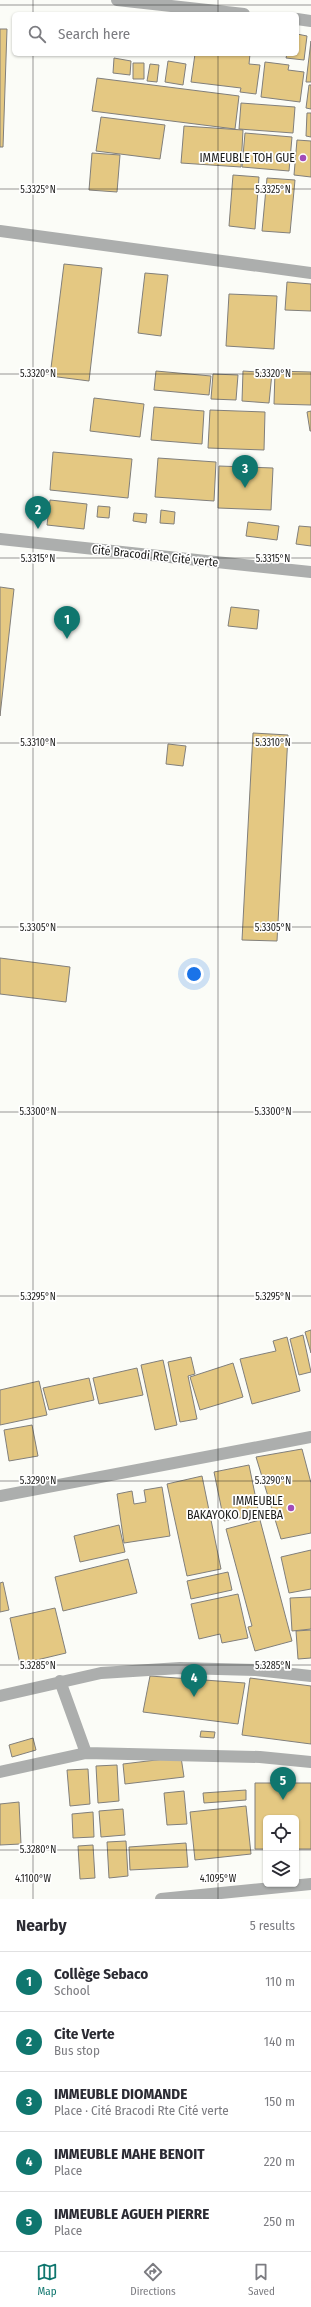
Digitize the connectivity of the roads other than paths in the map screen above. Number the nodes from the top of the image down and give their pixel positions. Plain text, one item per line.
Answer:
1 (117, 0) edge
2 (226, 12) edge
3 (299, 19) edge
4 (311, 21) edge
5 (0, 231) edge
6 (311, 273) edge
7 (0, 540) edge
8 (311, 572) edge
9 (311, 1437) edge
10 (0, 1496) edge
11 (311, 1676) edge
12 (60, 1681) junction
13 (0, 1696) edge
14 (86, 1753) junction
15 (311, 1762) edge
16 (0, 1772) edge
17 (311, 1884) edge
18 (161, 1899) edge

1 - 2 street
3 - 4 street
5 - 6 street
7 - 8 street, Cité Bracodi Rte Cité verte
9 - 10 street
11 - 12 street
12 - 13 street
12 - 14 street
14 - 15 street
14 - 16 street
17 - 18 street

